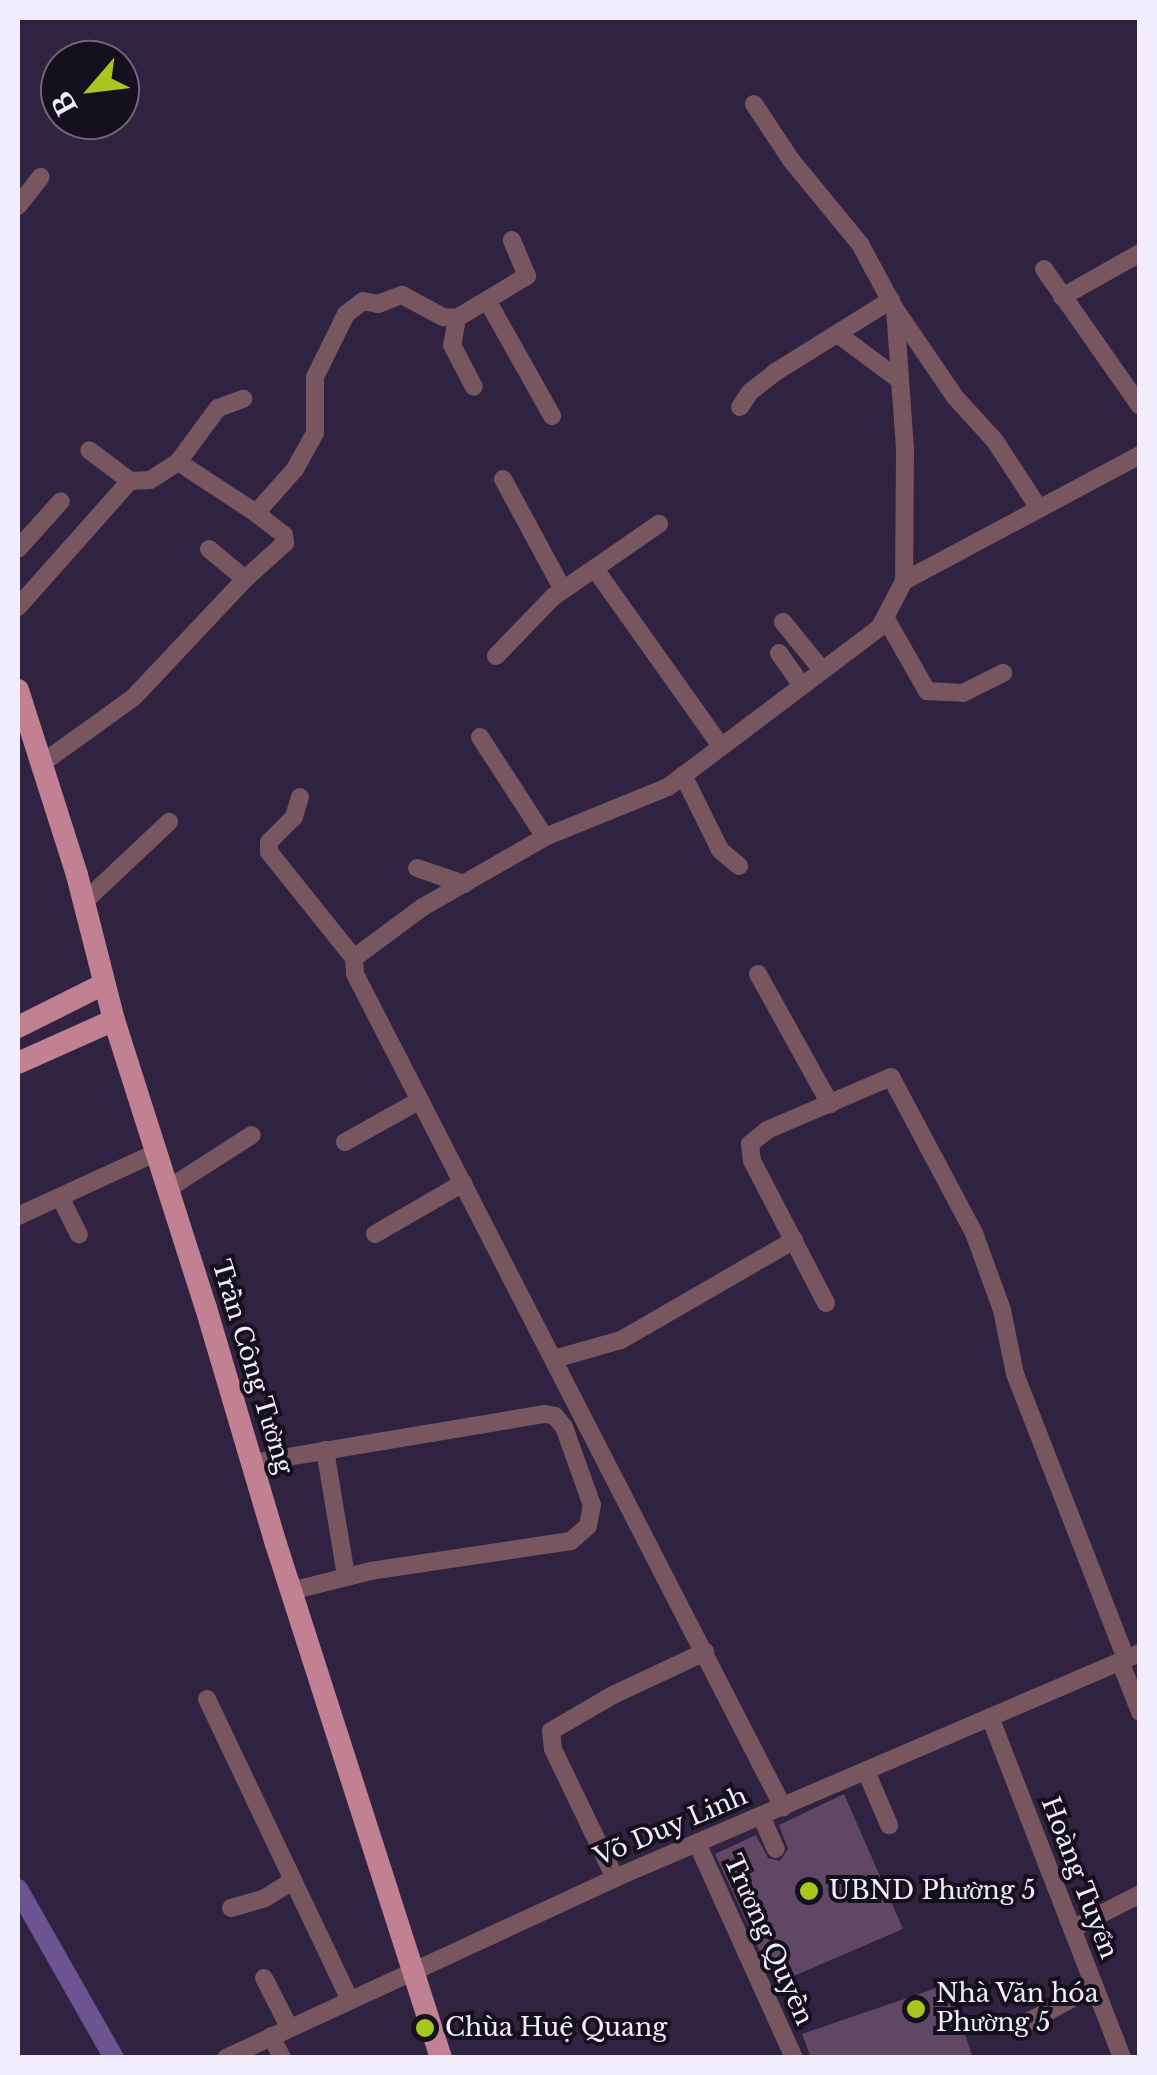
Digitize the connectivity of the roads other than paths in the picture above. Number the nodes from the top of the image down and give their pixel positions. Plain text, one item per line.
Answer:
1 (754, 104) dead end
2 (41, 177) dead end
3 (18, 206) edge
4 (512, 240) dead end
5 (1140, 254) edge
6 (1044, 270) dead end
7 (1062, 296) junction
8 (487, 300) junction
9 (893, 305) junction
10 (457, 318) junction
11 (839, 335) junction
12 (897, 378) junction
13 (474, 387) dead end
14 (244, 399) dead end
15 (1140, 406) edge
16 (740, 407) dead end
17 (552, 416) dead end
18 (89, 450) dead end
19 (1140, 455) edge
20 (178, 462) junction
21 (503, 478) dead end
22 (130, 480) junction
23 (61, 501) dead end
24 (1038, 507) junction
25 (256, 512) junction
26 (659, 524) dead end
27 (18, 549) edge
28 (209, 549) dead end
29 (595, 569) junction
30 (245, 578) junction
31 (904, 581) junction
32 (563, 590) junction
33 (18, 608) edge
34 (886, 619) junction
35 (783, 622) dead end
36 (779, 653) dead end
37 (496, 656) dead end
38 (822, 670) junction
39 (1003, 673) dead end
40 (801, 685) junction
41 (19, 701) edge
42 (480, 737) dead end
43 (722, 746) junction
44 (42, 764) junction
45 (683, 775) junction
46 (300, 797) dead end
47 (168, 822) dead end
48 (546, 838) junction
49 (739, 866) dead end
50 (417, 868) dead end
51 (464, 884) junction
52 (84, 902) junction
53 (354, 958) junction
54 (758, 974) dead end
55 (104, 984) junction
56 (114, 1020) junction
57 (18, 1026) edge
58 (18, 1063) edge
59 (420, 1100) junction
60 (830, 1104) junction
61 (252, 1135) dead end
62 (346, 1142) dead end
63 (157, 1152) junction
64 (463, 1183) junction
65 (169, 1188) junction
66 (60, 1197) junction
67 (18, 1216) edge
68 (375, 1234) dead end
69 (79, 1235) dead end
70 (794, 1240) junction
71 (826, 1303) dead end
72 (554, 1359) junction
73 (325, 1450) junction
74 (252, 1462) junction
75 (346, 1576) junction
76 (291, 1592) junction
77 (706, 1652) junction
78 (1129, 1658) edge
79 (207, 1700) dead end
80 (1140, 1712) edge
81 (990, 1717) junction
82 (866, 1771) junction
83 (783, 1807) junction
84 (761, 1816) junction
85 (889, 1825) dead end
86 (697, 1843) junction
87 (776, 1849) dead end
88 (615, 1878) junction
89 (292, 1880) junction
90 (1140, 1894) edge
91 (231, 1908) dead end
92 (1072, 1929) junction
93 (414, 1968) junction
94 (264, 1978) dead end
95 (1084, 1993) junction
96 (349, 1998) junction
97 (1028, 2022) dead end
98 (289, 2027) junction
99 (271, 2036) junction
100 (226, 2058) edge
101 (282, 2058) edge
102 (441, 2058) edge
103 (794, 2058) edge
104 (1122, 2058) edge

1 - 9 street
2 - 3 street
4 - 8 street
5 - 7 street
6 - 7 street
7 - 15 street
8 - 10 street
8 - 17 street
9 - 11 street
9 - 12 street
9 - 24 street
10 - 13 street
10 - 25 street
11 - 12 street
11 - 16 street
12 - 31 street
14 - 20 street
18 - 22 street
19 - 24 street
20 - 22 street
20 - 25 street
21 - 32 street
22 - 33 street
23 - 27 street
24 - 31 street
25 - 30 street
26 - 29 street
28 - 30 street
29 - 32 street
29 - 43 street
30 - 44 street
31 - 34 street
32 - 37 street
34 - 38 street
34 - 39 street
35 - 38 street
36 - 40 street
38 - 40 street
40 - 43 street
41 - 44 main road, Trần Công Tường
42 - 48 street
43 - 45 street
44 - 52 main road, Trần Công Tường
45 - 48 street
45 - 49 street
46 - 53 street
47 - 52 street
48 - 51 street
50 - 51 street
51 - 53 street
52 - 55 main road, Trần Công Tường
53 - 59 street
54 - 60 street
55 - 56 main road, Trần Công Tường
55 - 57 main road
56 - 58 main road
56 - 63 main road, Trần Công Tường
59 - 62 street
59 - 64 street
60 - 70 street
60 - 78 street
61 - 65 street
63 - 65 main road, Trần Công Tường
63 - 66 street
64 - 68 street
64 - 72 street
65 - 74 main road, Trần Công Tường
66 - 67 street
66 - 69 street
70 - 71 street
70 - 72 street
72 - 77 street
73 - 74 street
73 - 75 street
73 - 75 street
74 - 76 main road, Trần Công Tường
75 - 76 street
76 - 93 main road, Trần Công Tường
77 - 83 street
77 - 88 street
78 - 80 street
78 - 81 street, Võ Duy Linh
79 - 89 street
81 - 82 street, Võ Duy Linh
81 - 92 street, Hoàng Tuyển
82 - 83 street, Võ Duy Linh
82 - 85 street
83 - 84 street, Võ Duy Linh
84 - 86 street, Võ Duy Linh
84 - 87 street
86 - 88 street, Võ Duy Linh
86 - 103 street, Trương Quyền
88 - 93 street, Võ Duy Linh
89 - 91 street
89 - 96 street
90 - 92 street
92 - 95 street, Hoàng Tuyển
93 - 96 street, Võ Duy Linh
93 - 102 main road, Trần Công Tường
94 - 98 street
95 - 97 street
95 - 104 street, Hoàng Tuyển
96 - 98 street, Võ Duy Linh
98 - 99 street, Võ Duy Linh
99 - 100 street, Võ Duy Linh
99 - 101 street

